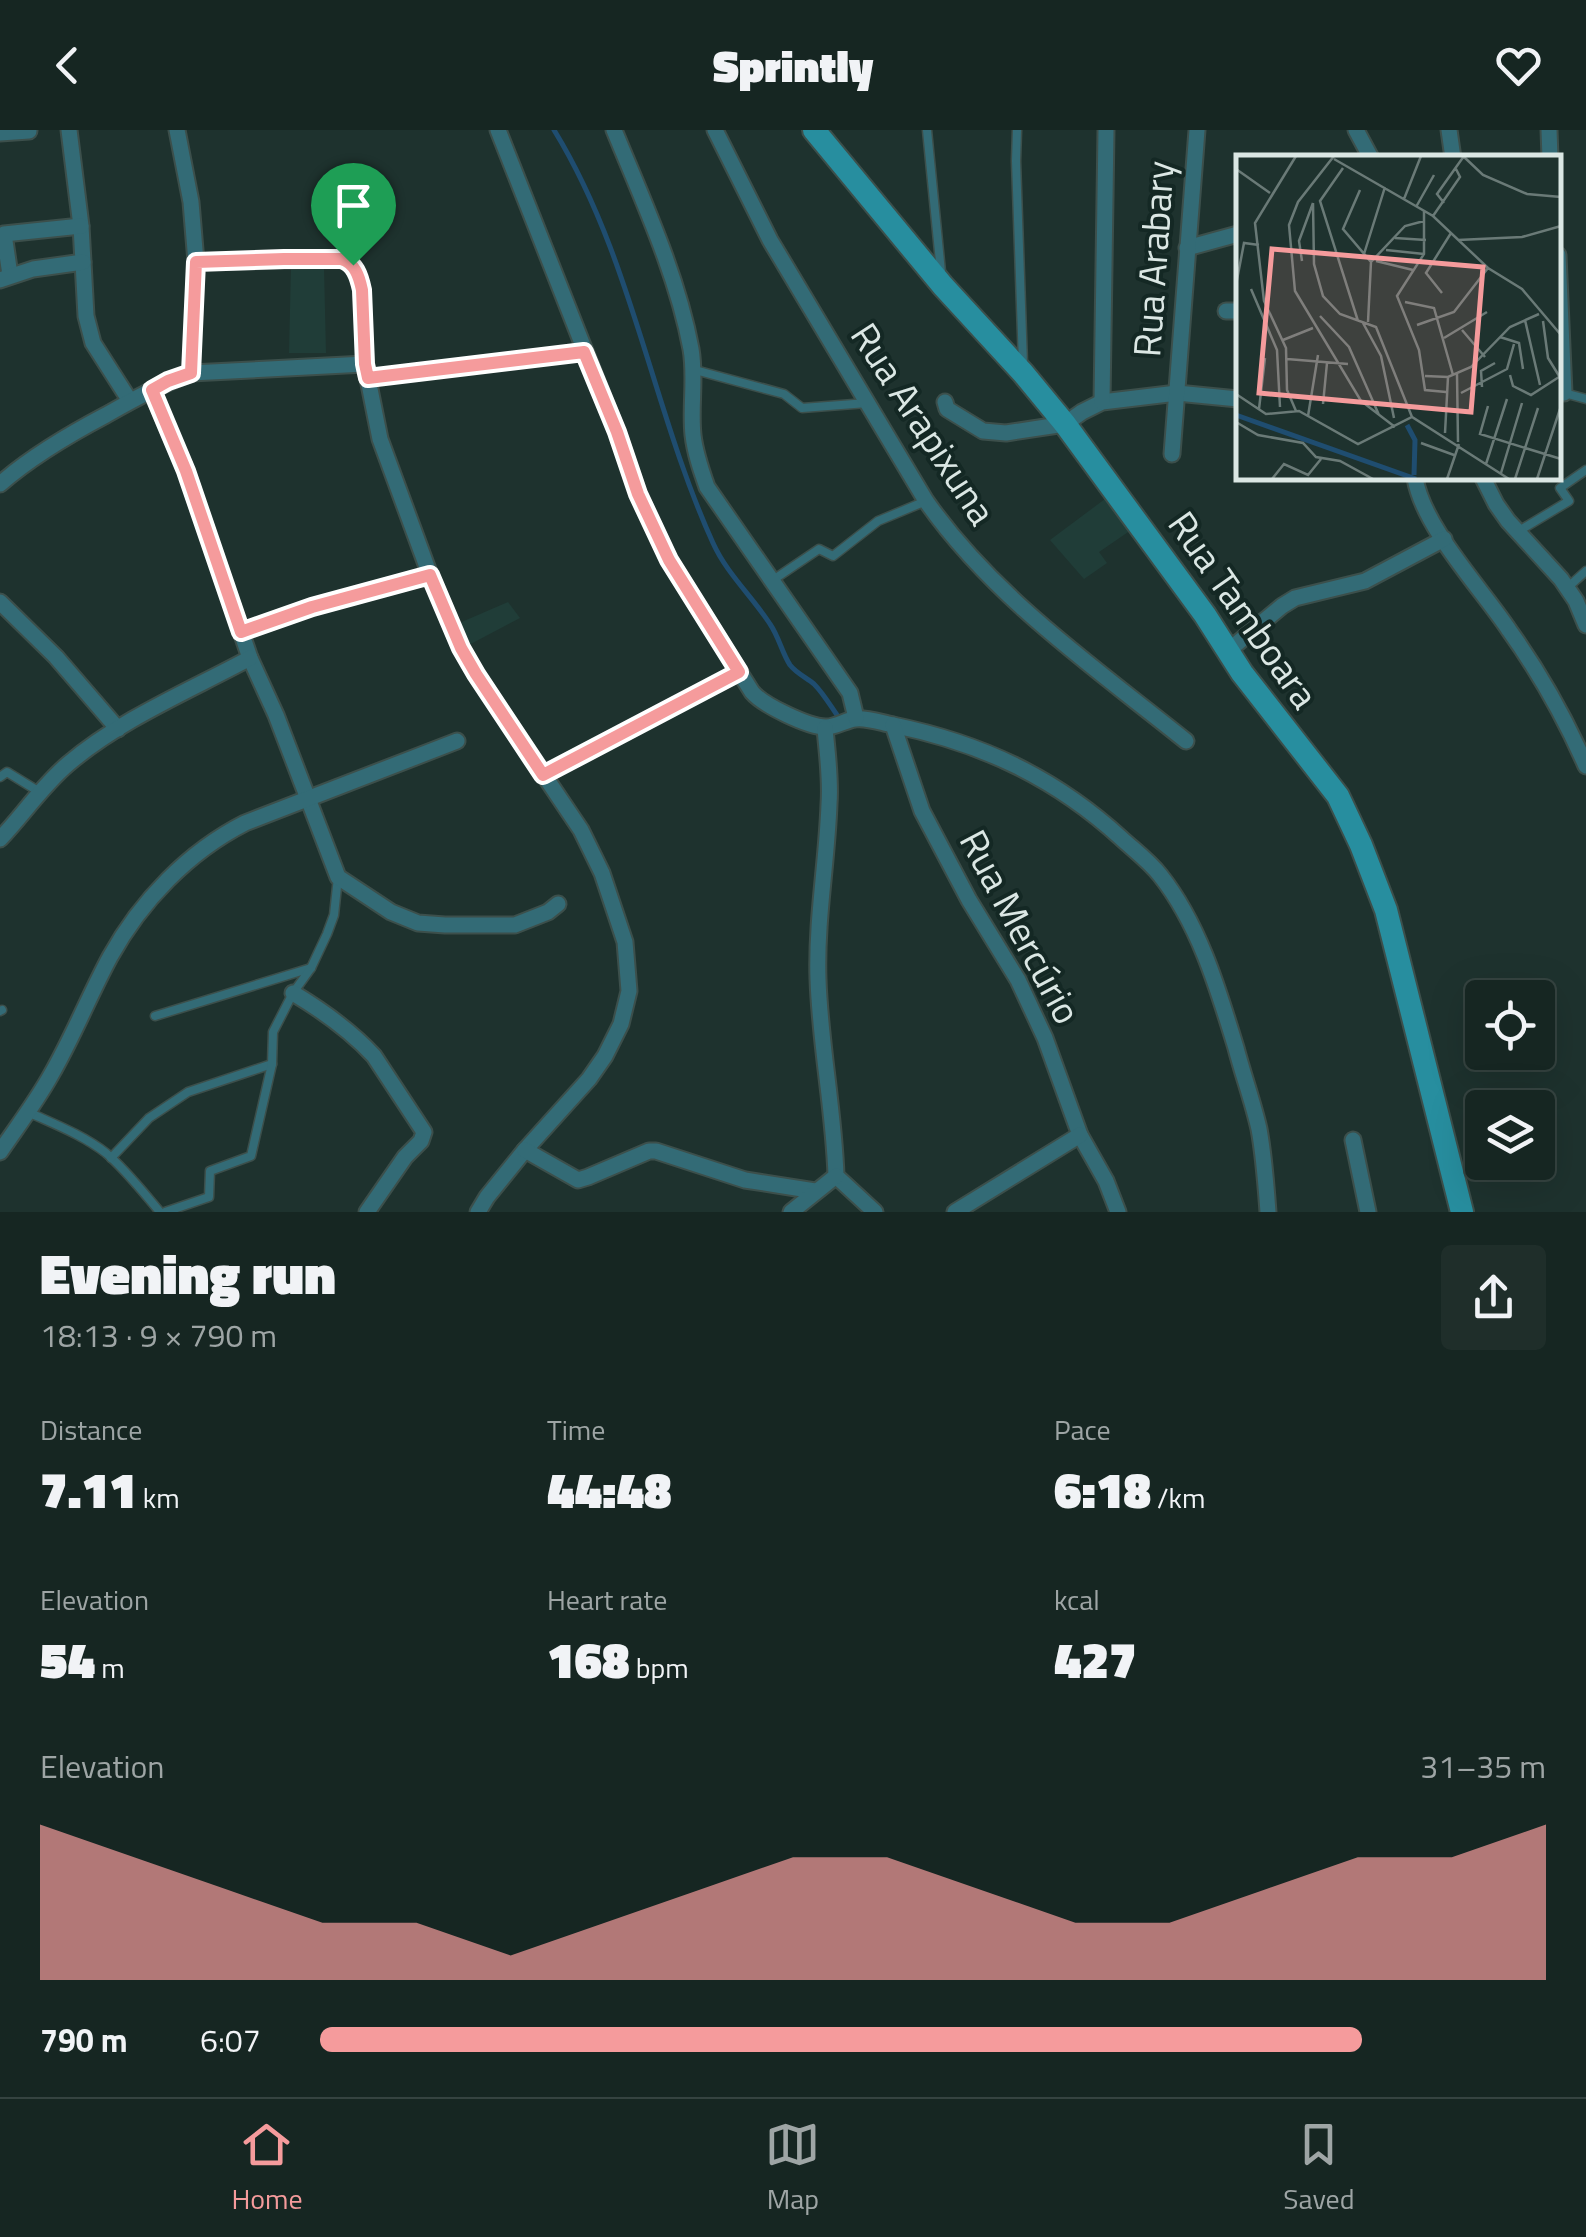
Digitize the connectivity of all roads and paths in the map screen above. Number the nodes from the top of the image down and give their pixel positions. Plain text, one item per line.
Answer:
1 (70, 130) edge
2 (177, 130) edge
3 (498, 130) edge
4 (614, 130) edge
5 (715, 130) edge
6 (814, 130) edge
7 (927, 130) edge
8 (1017, 130) edge
9 (1106, 130) edge
10 (1197, 130) edge
11 (1356, 130) edge
12 (1449, 130) edge
13 (1549, 130) edge
14 (29, 131) edge
15 (0, 133) edge
16 (1369, 155) edge
17 (1453, 155) edge
18 (1550, 155) edge
19 (82, 226) junction
20 (1236, 235) edge
21 (1187, 248) junction
22 (83, 262) junction
23 (196, 262) junction
24 (5, 278) edge
25 (943, 286) junction
26 (1561, 324) edge
27 (584, 352) junction
28 (692, 369) junction
29 (366, 371) junction
30 (191, 373) junction
31 (1023, 373) junction
32 (152, 390) junction
33 (1177, 393) junction
34 (1564, 393) joint
35 (1236, 399) edge
36 (1586, 399) edge
37 (130, 401) junction
38 (867, 402) junction
39 (945, 402) dead end
40 (1102, 402) junction
41 (1065, 424) junction
42 (1172, 454) dead end
43 (1586, 470) edge
44 (1415, 480) edge
45 (1485, 480) edge
46 (0, 484) edge
47 (926, 501) junction
48 (1517, 532) junction
49 (1444, 539) junction
50 (1586, 571) edge
51 (430, 575) junction
52 (773, 580) junction
53 (1567, 588) junction
54 (0, 602) edge
55 (1586, 625) edge
56 (241, 632) junction
57 (1228, 651) junction
58 (250, 658) junction
59 (739, 672) junction
60 (856, 718) junction
61 (894, 725) junction
62 (826, 728) junction
63 (118, 729) junction
64 (1186, 741) dead end
65 (457, 742) dead end
66 (1586, 766) edge
67 (543, 775) junction
68 (0, 777) edge
69 (40, 792) junction
70 (309, 798) junction
71 (0, 839) edge
72 (338, 876) junction
73 (558, 904) dead end
74 (311, 968) junction
75 (293, 993) junction
76 (155, 1016) dead end
77 (272, 1064) junction
78 (28, 1112) junction
79 (1080, 1134) junction
80 (1353, 1140) dead end
81 (525, 1150) junction
82 (0, 1152) edge
83 (111, 1158) junction
84 (836, 1176) junction
85 (815, 1191) junction
86 (162, 1212) edge
87 (368, 1212) edge
88 (478, 1212) edge
89 (791, 1212) edge
90 (875, 1212) edge
91 (955, 1212) edge
92 (1118, 1212) edge
93 (1268, 1212) edge
94 (1368, 1212) edge
95 (1462, 1212) edge

1 - 19 street
2 - 23 street
3 - 27 street
4 - 28 street
5 - 38 street, Rua Arapixuna
6 - 25 street, Rua Tamboara
7 - 25 lane
8 - 31 lane
9 - 40 street
10 - 21 street, Rua Arabary
11 - 16 street
12 - 17 street
13 - 18 street
14 - 15 street
19 - 22 street
19 - 24 street
20 - 21 street
21 - 33 street, Rua Arabary
22 - 24 street
22 - 37 street
23 - 29 street
23 - 30 street
25 - 31 street, Rua Tamboara
26 - 34 street
27 - 29 lane
27 - 59 street
28 - 38 lane
28 - 52 street
29 - 30 street
29 - 51 street
30 - 32 street
31 - 41 street, Rua Tamboara
32 - 37 street
32 - 56 street
33 - 35 street
33 - 40 street
33 - 42 street, Rua Arabary
34 - 36 lane
37 - 46 street
38 - 47 street, Rua Arapixuna
39 - 41 street
40 - 41 street
41 - 57 street, Rua Tamboara
43 - 48 lane
44 - 49 street
45 - 48 street
47 - 52 lane
47 - 64 street, Rua Arapixuna
48 - 53 street
49 - 57 street
49 - 66 street
50 - 53 lane
51 - 56 street
51 - 67 street
52 - 60 street
53 - 55 street
54 - 63 street
56 - 58 street
57 - 95 street, Rua Tamboara
58 - 63 street
58 - 70 street
59 - 62 street
59 - 67 lane
60 - 61 street
60 - 62 street
61 - 79 street, Rua Mercúrio
61 - 93 street
62 - 84 street
63 - 69 street
65 - 70 street
67 - 81 street
68 - 69 lane
69 - 71 street
70 - 72 street
70 - 78 street
72 - 73 street
72 - 74 lane
74 - 75 lane
74 - 76 lane
75 - 77 lane
75 - 87 street
77 - 83 lane
77 - 86 lane
78 - 82 street
78 - 83 lane
79 - 91 street
79 - 92 street, Rua Mercúrio
80 - 94 street
81 - 85 street
81 - 88 street
83 - 86 lane
84 - 85 street
84 - 90 street
85 - 89 street

